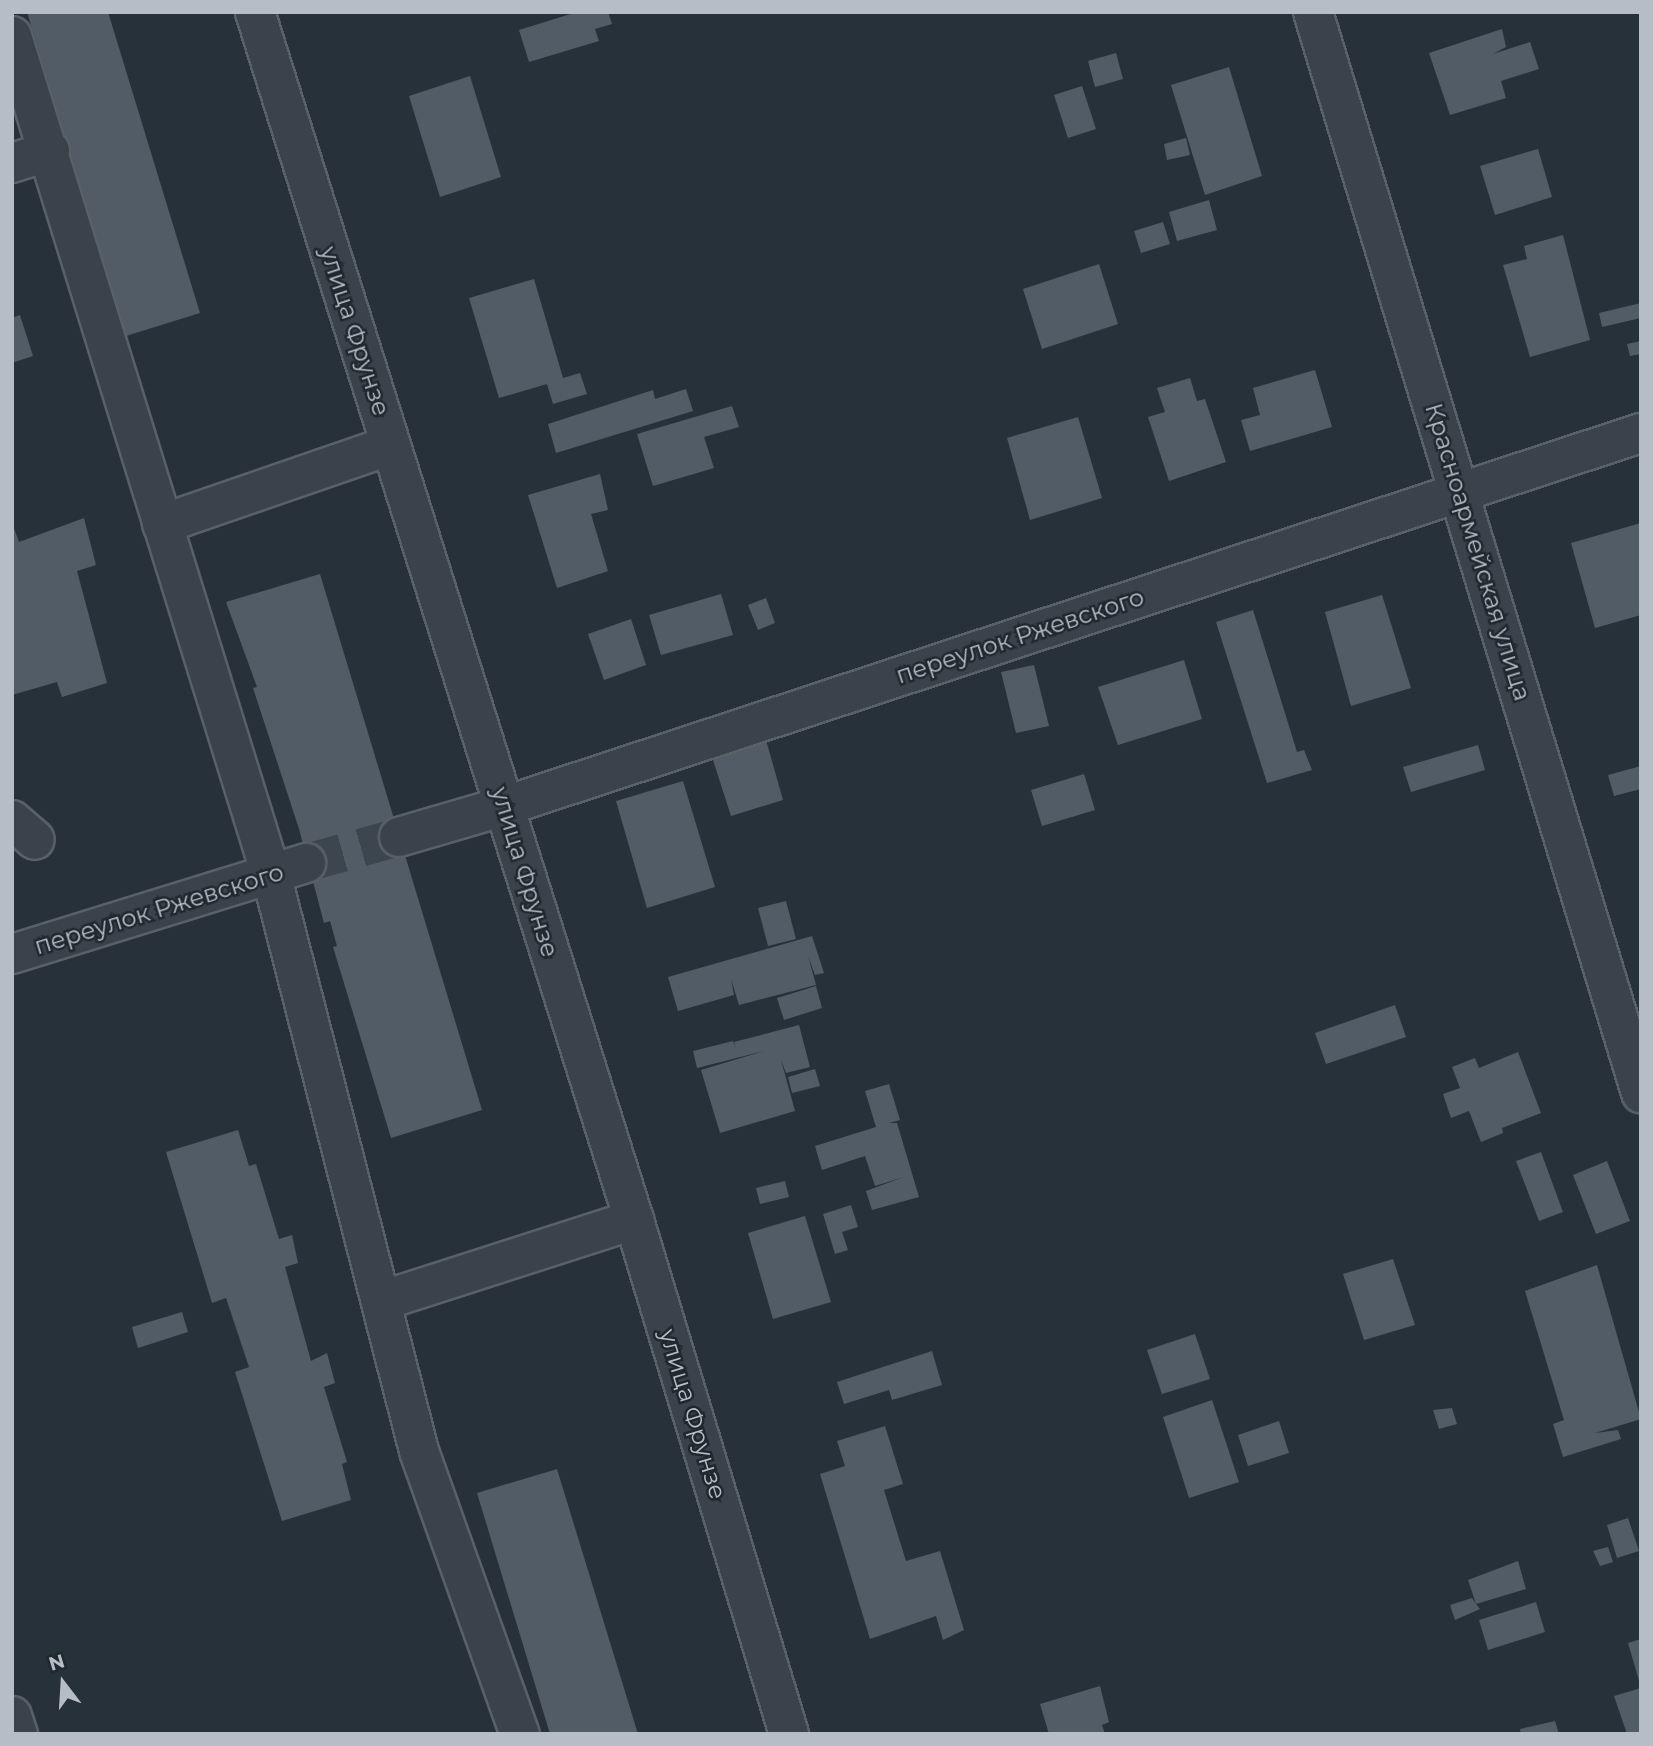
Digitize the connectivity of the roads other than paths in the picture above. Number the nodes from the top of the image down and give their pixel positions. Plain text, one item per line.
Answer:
1 (255, 12) edge
2 (1313, 12) edge
3 (12, 36) edge
4 (50, 151) junction
5 (12, 163) edge
6 (1641, 433) edge
7 (391, 445) junction
8 (1461, 492) junction
9 (162, 524) junction
10 (505, 806) junction
11 (399, 837) tunnel mouth
12 (289, 869) junction
13 (12, 954) edge
14 (1641, 1093) edge
15 (634, 1220) junction
16 (381, 1301) junction
17 (12, 1716) edge
18 (18, 1734) edge
19 (520, 1734) edge
20 (789, 1734) edge

1 - 7 street, улица Фрунзе
2 - 8 street, Красноармейская улица
3 - 4 street
4 - 5 street
4 - 9 street
6 - 8 street, переулок Ржевского
7 - 9 street
7 - 10 street, улица Фрунзе
8 - 10 street, переулок Ржевского
8 - 14 street, Красноармейская улица
9 - 12 street
10 - 11 street, переулок Ржевского
10 - 15 street, улица Фрунзе
12 - 13 street, переулок Ржевского
12 - 16 street
15 - 16 street
15 - 20 street, улица Фрунзе
16 - 19 street
17 - 18 street

